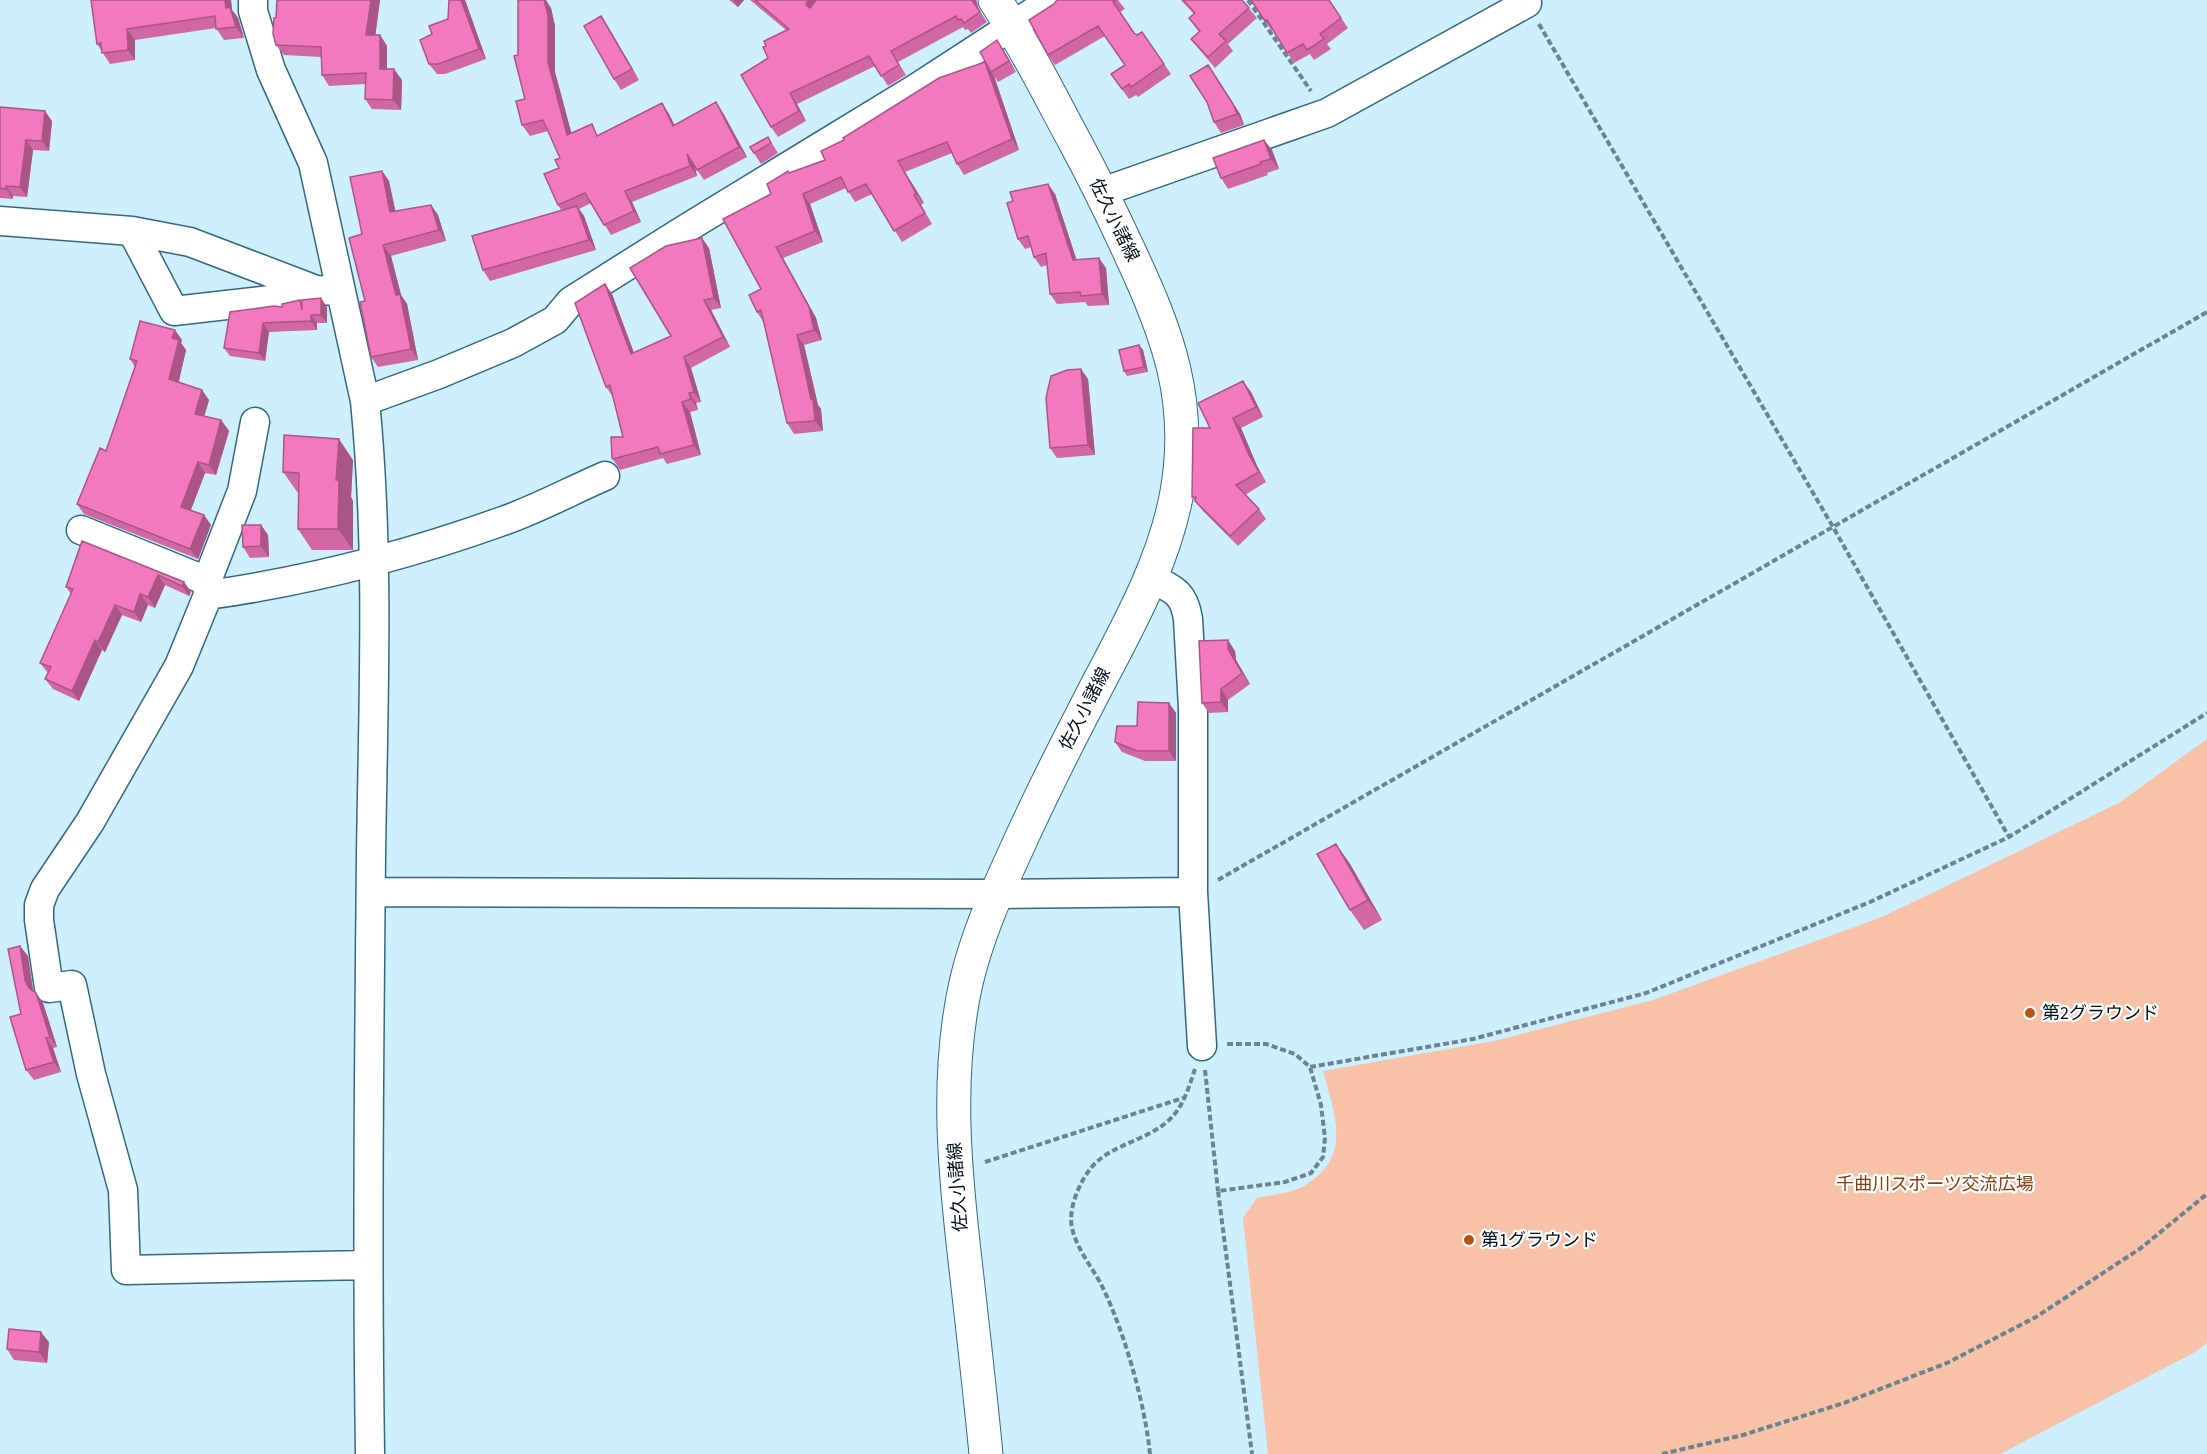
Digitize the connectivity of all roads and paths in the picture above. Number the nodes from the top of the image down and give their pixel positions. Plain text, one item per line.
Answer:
1 (253, 0) edge
2 (1052, 0) edge
3 (1248, 0) edge
4 (1527, 3) joint
5 (1004, 13) edge
6 (1327, 114) junction
7 (1102, 192) junction
8 (0, 221) edge
9 (132, 231) junction
10 (329, 290) junction
11 (2207, 312) edge
12 (365, 401) junction
13 (255, 422) dead end
14 (604, 476) dead end
15 (1833, 527) junction
16 (81, 530) dead end
17 (375, 561) junction
18 (1150, 578) junction
19 (207, 588) junction
20 (2207, 713) edge
21 (2009, 837) junction
22 (371, 892) junction
23 (1193, 892) junction
24 (996, 894) junction
25 (1202, 1046) junction
26 (1310, 1067) junction
27 (1185, 1098) junction
28 (956, 1172) junction
29 (1218, 1191) junction
30 (2207, 1194) edge
31 (367, 1265) junction
32 (370, 1454) edge
33 (986, 1454) edge
34 (1150, 1454) edge
35 (1252, 1454) edge
36 (1662, 1454) edge

1 - 10 street
2 - 5 street
3 - 6 path
4 - 6 street
4 - 15 path
5 - 7 main road, 佐久小諸線
5 - 12 street
6 - 7 street
7 - 18 main road, 佐久小諸線
8 - 9 street
9 - 10 street
9 - 10 street
10 - 12 street
11 - 15 path
12 - 17 street
13 - 19 street
14 - 17 street
15 - 21 path
15 - 23 path
16 - 19 street
17 - 19 street
17 - 22 street
18 - 23 street
18 - 24 main road, 佐久小諸線
19 - 31 street
20 - 21 path
21 - 26 path
22 - 24 street
22 - 31 street
23 - 24 street
23 - 25 street
24 - 28 main road, 佐久小諸線
25 - 26 path
25 - 27 path
25 - 29 path
26 - 29 path
27 - 28 path
27 - 34 path
28 - 33 main road, 佐久小諸線
29 - 35 path
30 - 36 path
31 - 32 street

